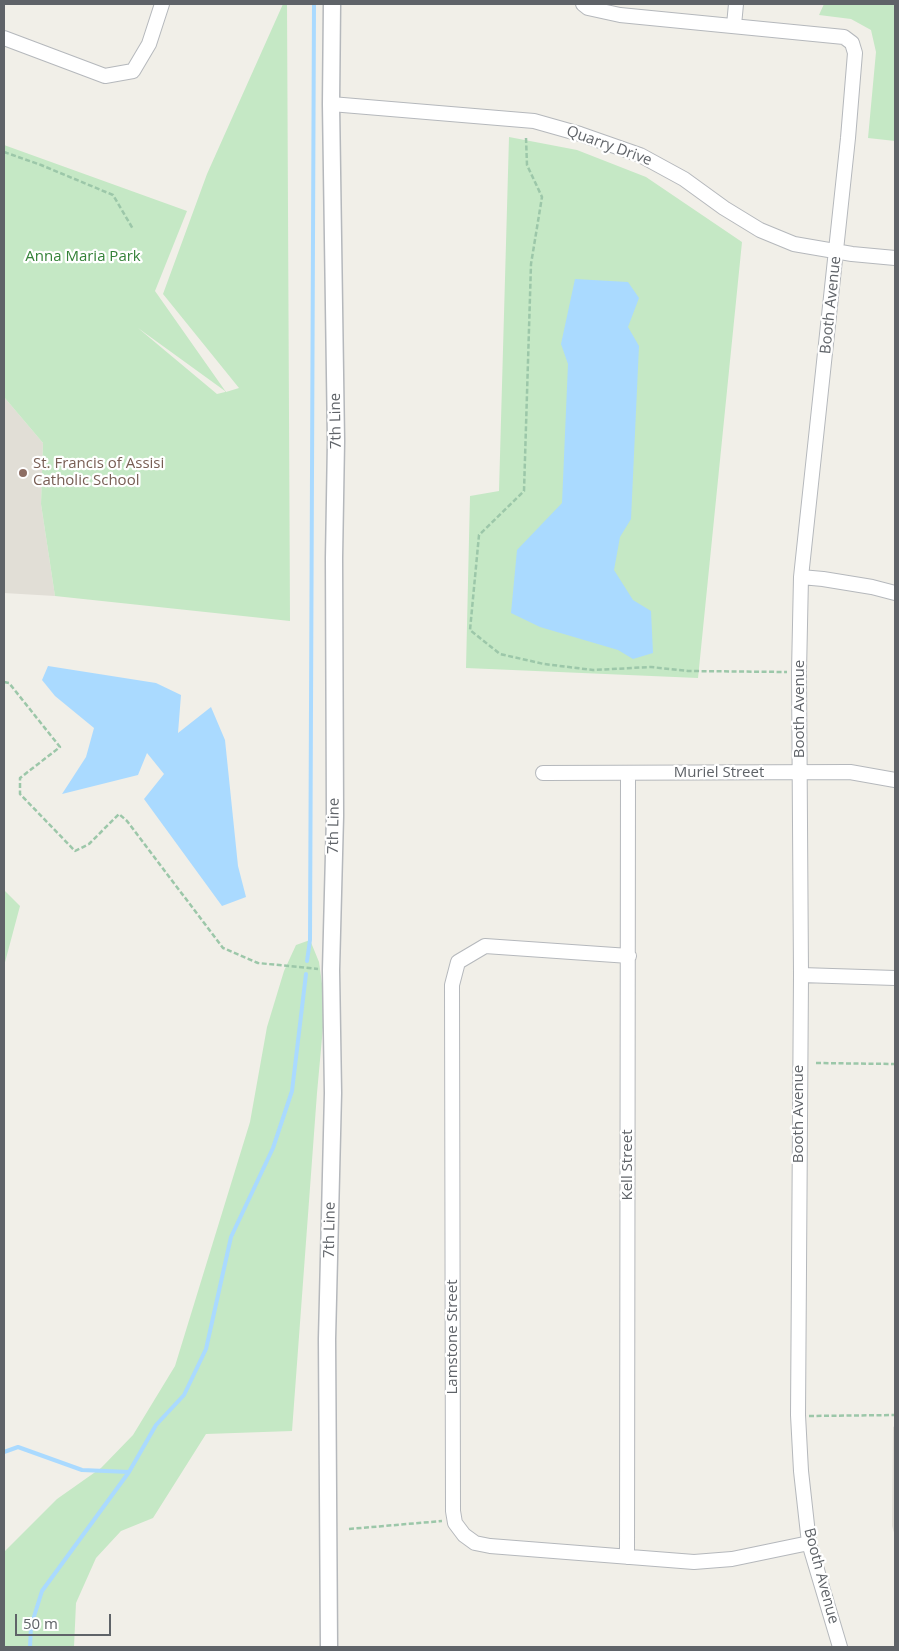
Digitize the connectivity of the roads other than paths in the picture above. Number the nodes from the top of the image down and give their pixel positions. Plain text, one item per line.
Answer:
1 (162, 4) edge
2 (332, 4) edge
3 (583, 4) edge
4 (736, 4) edge
5 (734, 25) junction
6 (4, 38) edge
7 (330, 104) junction
8 (836, 251) junction
9 (895, 258) edge
10 (801, 578) junction
11 (895, 593) edge
12 (799, 771) junction
13 (543, 772) dead end
14 (628, 773) junction
15 (895, 780) edge
16 (629, 956) junction
17 (801, 975) junction
18 (895, 978) edge
19 (809, 1543) junction
20 (627, 1557) junction
21 (329, 1647) edge
22 (840, 1647) edge

1 - 6 street
2 - 7 street, 7th Line
3 - 5 street, Booth Avenue
4 - 5 street
5 - 8 street, Booth Avenue
7 - 8 street, Quarry Drive
7 - 21 street, 7th Line
8 - 9 street, Quarry Drive
8 - 10 street, Booth Avenue
10 - 11 street
10 - 12 street, Booth Avenue
12 - 14 street, Muriel Street
12 - 15 street, Muriel Street
12 - 17 street, Booth Avenue
13 - 14 street, Muriel Street
14 - 16 street, Kell Street
16 - 20 street, Kell Street
16 - 20 street, Lamstone Street
17 - 18 street
17 - 19 street, Booth Avenue
19 - 20 street, Lamstone Street
19 - 22 street, Booth Avenue

